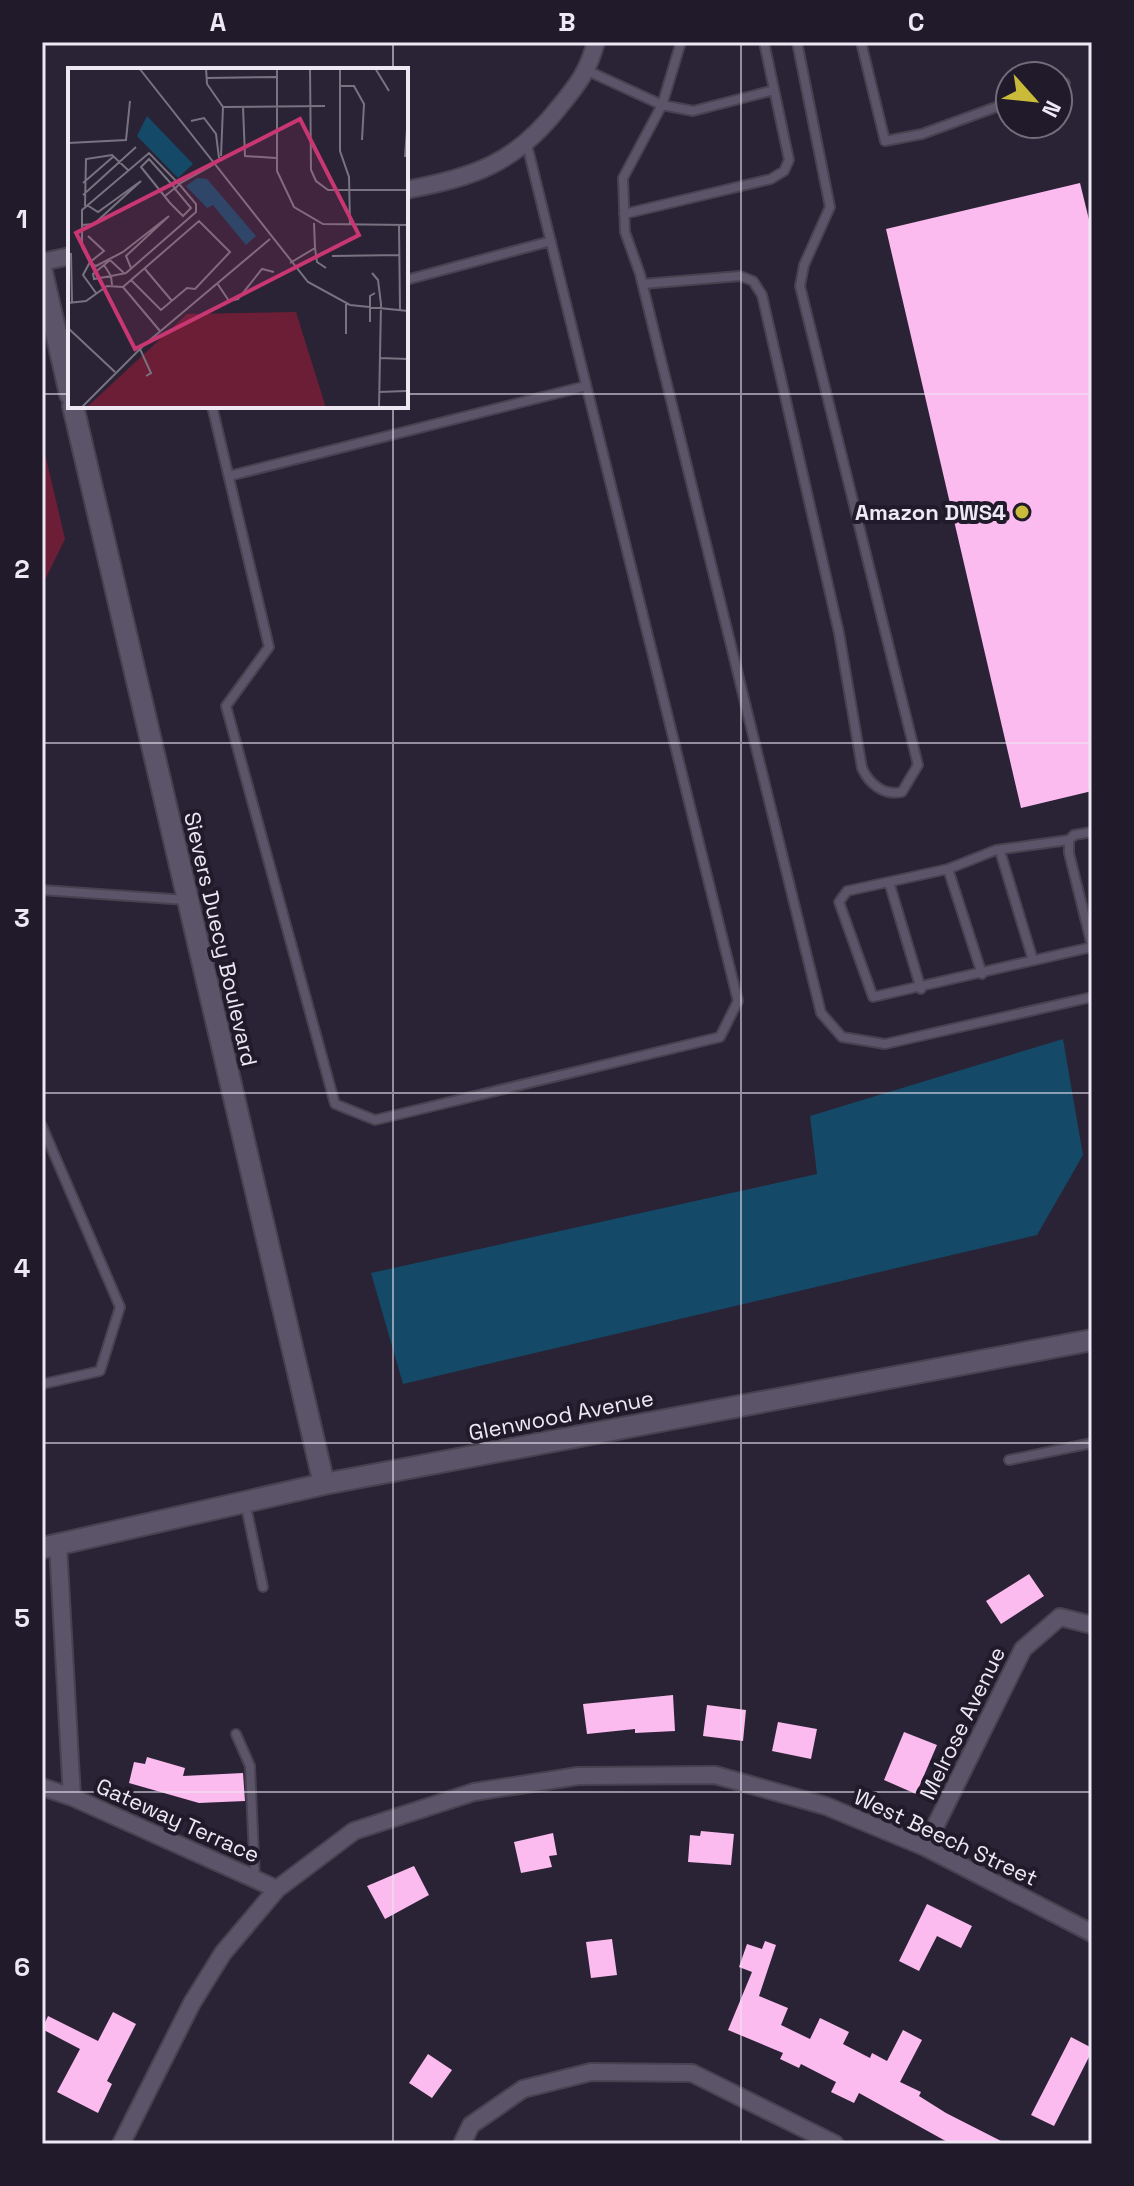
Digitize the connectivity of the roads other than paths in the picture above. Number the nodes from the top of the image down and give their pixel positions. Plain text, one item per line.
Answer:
1 (596, 42) edge
2 (681, 42) edge
3 (764, 42) edge
4 (797, 42) edge
5 (861, 42) edge
6 (588, 71) junction
7 (774, 90) junction
8 (662, 105) junction
9 (994, 108) edge
10 (527, 145) junction
11 (408, 189) edge
12 (624, 214) junction
13 (551, 241) junction
14 (68, 256) edge
15 (42, 262) edge
16 (42, 272) edge
17 (408, 279) edge
18 (643, 284) junction
19 (68, 385) edge
20 (586, 386) junction
21 (73, 408) edge
22 (212, 408) edge
23 (229, 476) junction
24 (1092, 832) edge
25 (1069, 840) junction
26 (1000, 851) junction
27 (948, 869) junction
28 (889, 882) junction
29 (42, 890) edge
30 (187, 900) junction
31 (1092, 946) edge
32 (1033, 960) junction
33 (982, 974) junction
34 (921, 989) junction
35 (1092, 997) edge
36 (42, 1126) edge
37 (1092, 1340) edge
38 (43, 1384) edge
39 (1092, 1443) edge
40 (1009, 1460) dead end
41 (324, 1484) junction
42 (245, 1502) junction
43 (50, 1546) edge
44 (263, 1587) dead end
45 (1092, 1625) edge
46 (236, 1734) dead end
47 (42, 1787) edge
48 (72, 1797) junction
49 (925, 1847) junction
50 (255, 1879) junction
51 (277, 1889) junction
52 (1092, 1933) edge
53 (121, 2144) edge
54 (462, 2144) edge
55 (835, 2144) edge

1 - 6 street
2 - 8 lane
3 - 7 lane
4 - 18 lane
5 - 9 lane
6 - 8 lane
6 - 10 street
7 - 8 lane
7 - 12 lane
8 - 12 lane
10 - 11 street
10 - 13 lane
12 - 18 lane
13 - 17 lane
13 - 20 lane
14 - 15 street
16 - 19 street
18 - 35 lane
20 - 23 lane
20 - 23 lane
21 - 30 street, Sievers Duecy Boulevard
22 - 23 lane
24 - 25 lane
25 - 26 lane
25 - 31 lane
26 - 27 lane
26 - 32 lane
27 - 28 lane
27 - 33 lane
28 - 34 lane
28 - 34 lane
29 - 30 lane
30 - 41 street, Sievers Duecy Boulevard
31 - 32 lane
32 - 33 lane
33 - 34 lane
36 - 38 lane
37 - 41 street, Glenwood Avenue
39 - 40 lane
41 - 42 street, Glenwood Avenue
42 - 43 street, Glenwood Avenue
42 - 44 lane
43 - 48 street, Gateway Terrace
45 - 49 street, Melrose Avenue
46 - 50 lane
47 - 48 street
48 - 50 street, Gateway Terrace
49 - 51 street, West Beech Street
49 - 52 street, West Beech Street
50 - 51 street, Gateway Terrace
51 - 53 street, West Beech Street
54 - 55 street

